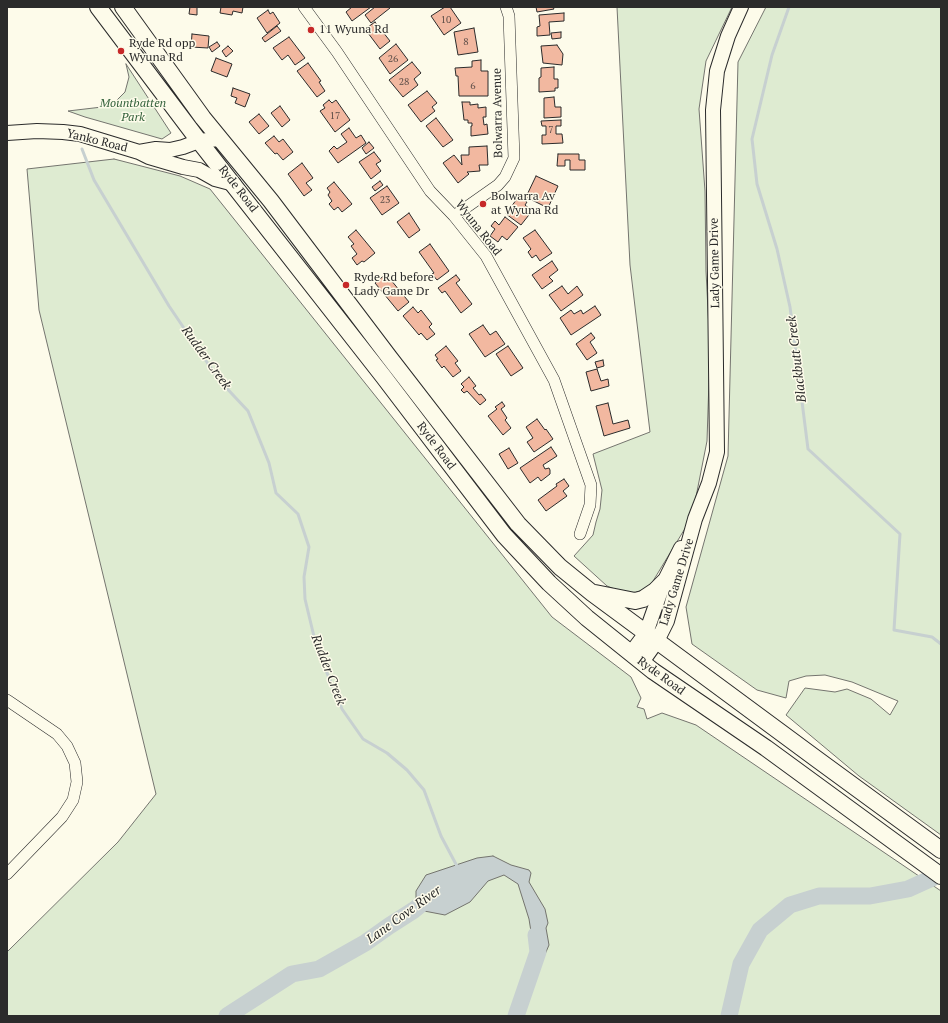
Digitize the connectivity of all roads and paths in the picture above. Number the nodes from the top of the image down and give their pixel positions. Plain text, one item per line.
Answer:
1 (98, 7) edge
2 (123, 7) edge
3 (304, 7) edge
4 (506, 7) edge
5 (741, 7) edge
6 (7, 133) edge
7 (219, 139) junction
8 (202, 144) junction
9 (139, 152) junction
10 (164, 161) junction
11 (234, 184) junction
12 (454, 216) junction
13 (695, 519) junction
14 (580, 534) dead end
15 (664, 582) junction
16 (592, 593) junction
17 (652, 637) junction
18 (636, 658) junction
19 (7, 700) edge
20 (941, 850) edge
21 (7, 874) edge
22 (941, 876) edge

1 - 8 highway, Ryde Road
2 - 7 highway, Ryde Road
3 - 12 street, Wyuna Road
4 - 12 street, Bolwarra Avenue
5 - 13 main road, Lady Game Drive
6 - 9 main road, Yanko Road
7 - 8 main road, Yanko Road
7 - 16 highway, Ryde Road
8 - 9 main road, Yanko Road
8 - 10 main road, Yanko Road
8 - 11 highway, Ryde Road
9 - 10 main road, Yanko Road
10 - 11 main road, Yanko Road
11 - 18 highway, Ryde Road
12 - 14 street, Wyuna Road
13 - 15 main road, Lady Game Drive
13 - 17 main road, Lady Game Drive
15 - 16 highway
15 - 17 main road, Lady Game Drive
16 - 17 highway, Ryde Road
17 - 18 main road, Lady Game Drive
17 - 20 highway, Ryde Road
18 - 22 highway, Ryde Road
19 - 21 street

